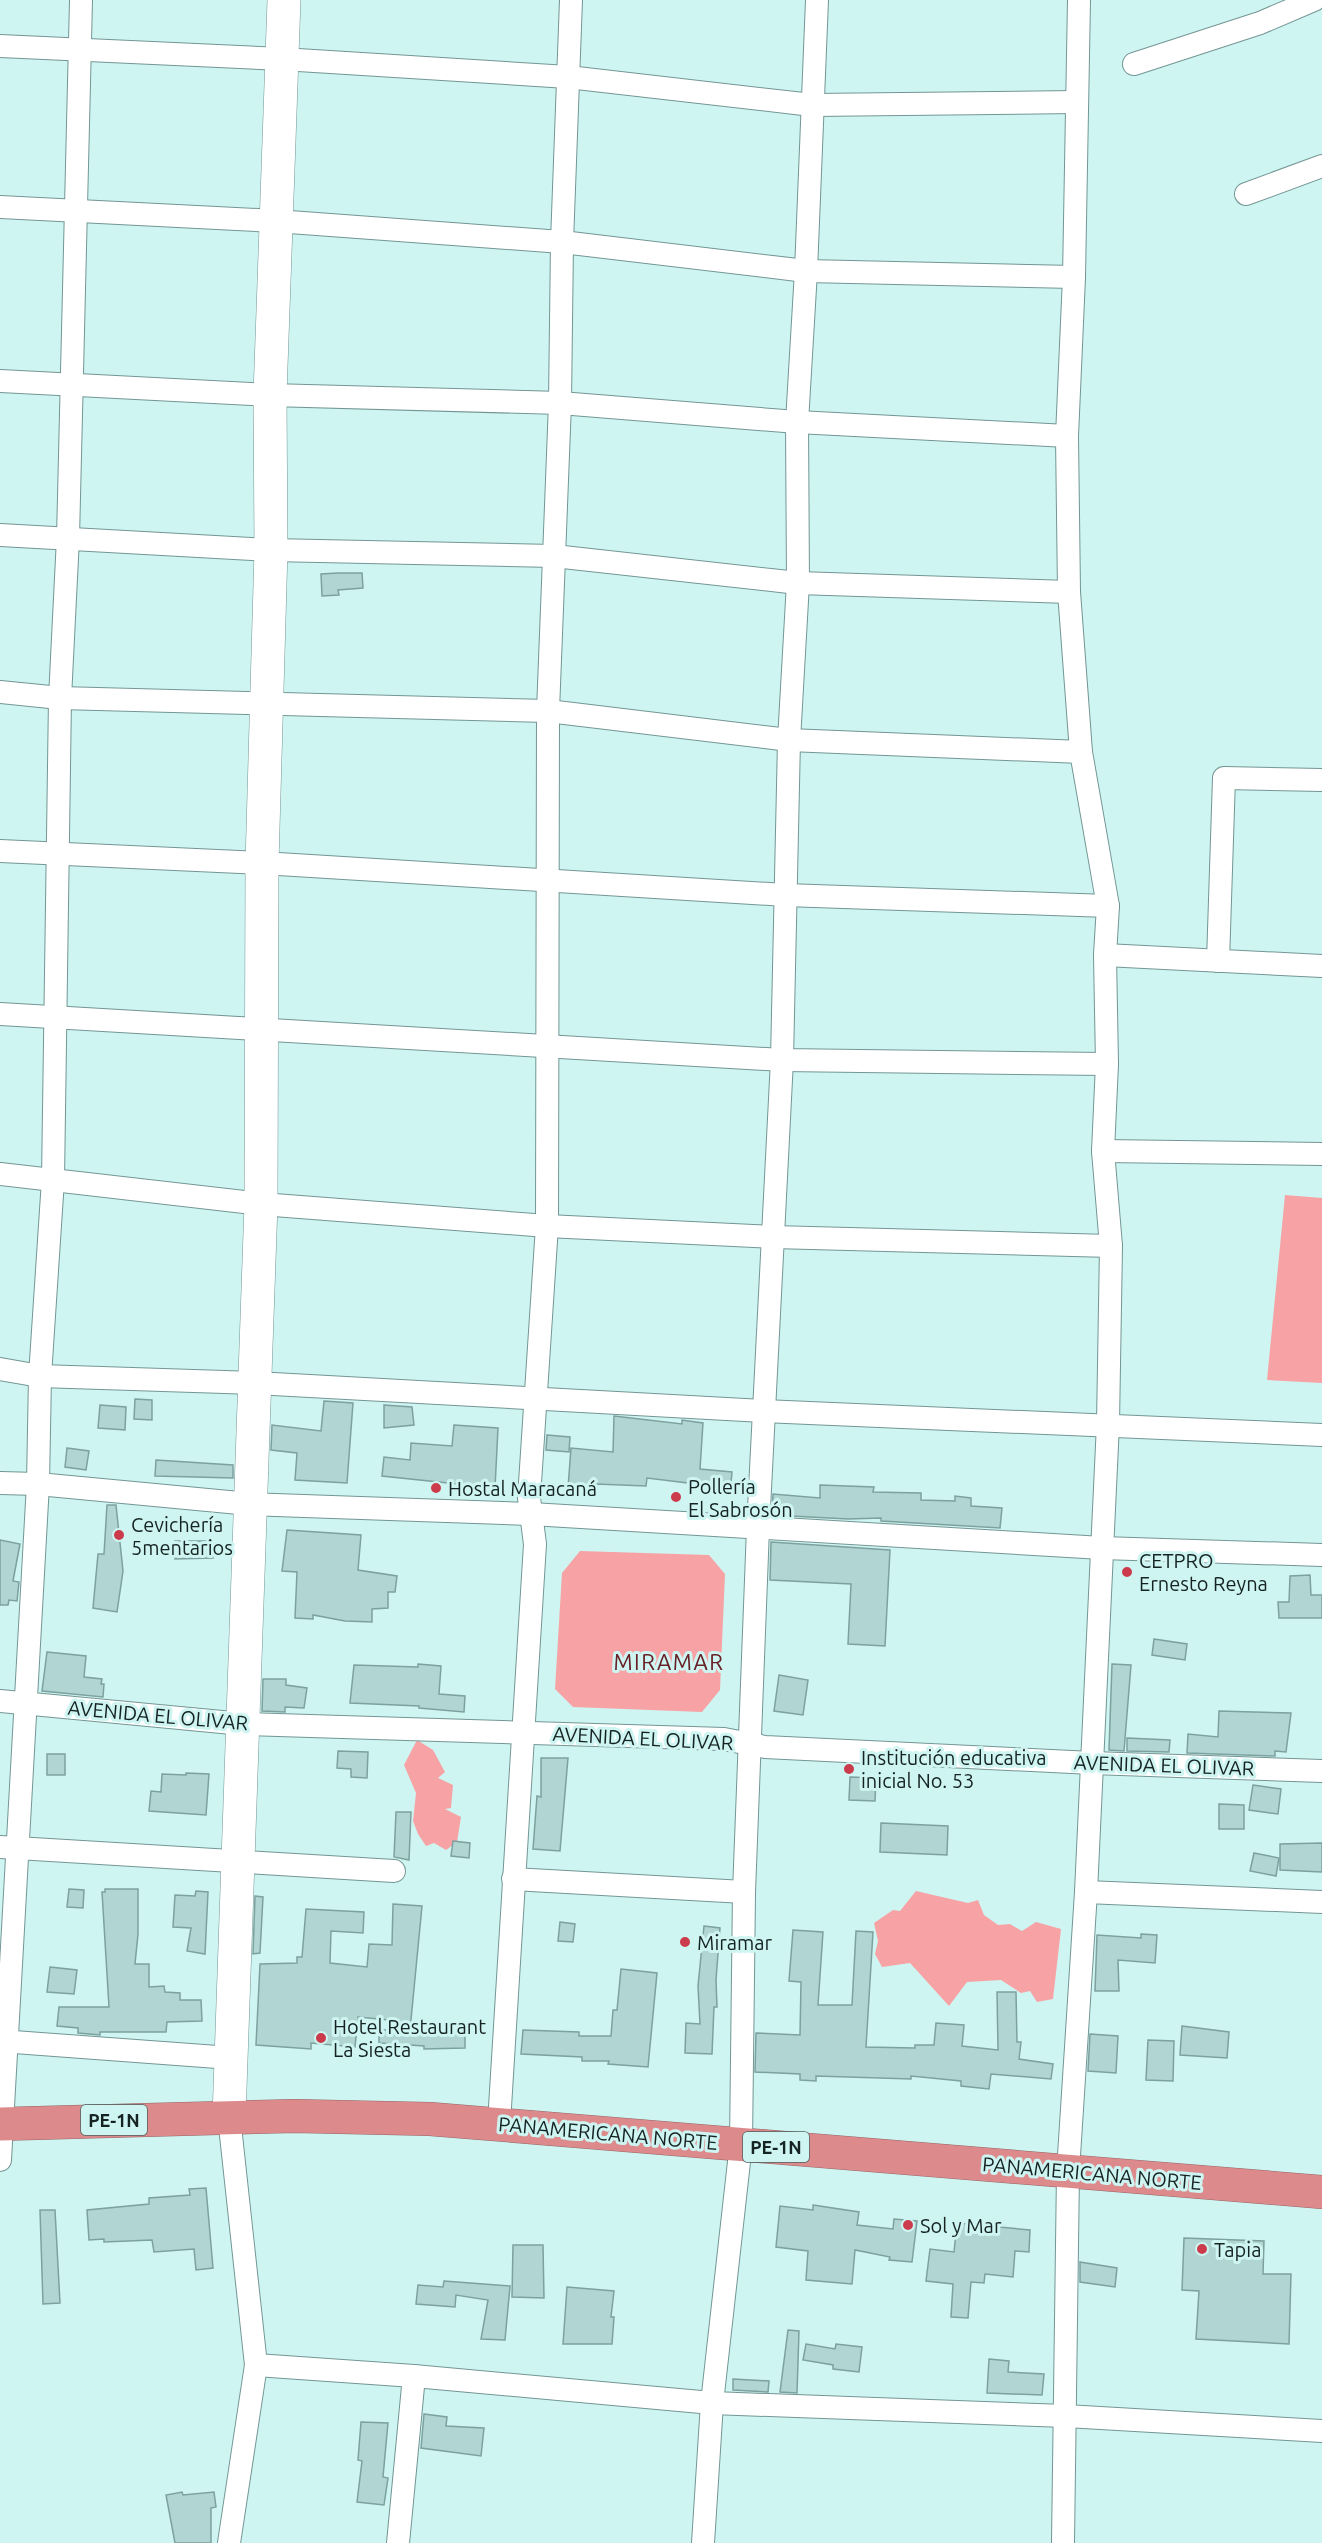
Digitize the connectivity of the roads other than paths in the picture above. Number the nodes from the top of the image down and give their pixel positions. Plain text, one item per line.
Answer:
1 (81, 0) edge
2 (284, 0) edge
3 (571, 0) edge
4 (817, 0) edge
5 (1079, 0) edge
6 (1314, 0) edge
7 (0, 46) edge
8 (80, 50) junction
9 (282, 59) junction
10 (1134, 64) dead end
11 (568, 77) junction
12 (1077, 102) junction
13 (812, 105) junction
14 (1322, 166) edge
15 (1246, 194) dead end
16 (0, 207) edge
17 (75, 211) junction
18 (276, 221) junction
19 (562, 242) junction
20 (806, 271) junction
21 (1074, 277) junction
22 (0, 381) edge
23 (72, 384) junction
24 (270, 395) junction
25 (560, 403) junction
26 (796, 422) junction
27 (1067, 436) junction
28 (0, 535) edge
29 (68, 538) junction
30 (272, 550) junction
31 (554, 556) junction
32 (798, 583) junction
33 (1069, 592) junction
34 (0, 692) edge
35 (60, 698) junction
36 (267, 703) junction
37 (548, 711) junction
38 (789, 740) junction
39 (1081, 752) junction
40 (1322, 780) edge
41 (0, 851) edge
42 (59, 854) junction
43 (262, 864) junction
44 (548, 881) junction
45 (785, 895) junction
46 (1108, 906) junction
47 (1105, 955) junction
48 (1218, 961) junction
49 (1322, 966) edge
50 (0, 1014) edge
51 (57, 1018) junction
52 (261, 1028) junction
53 (547, 1046) junction
54 (782, 1060) junction
55 (1107, 1064) junction
56 (1103, 1151) junction
57 (1322, 1154) edge
58 (0, 1174) edge
59 (53, 1180) junction
60 (261, 1204) junction
61 (547, 1226) junction
62 (773, 1237) junction
63 (1111, 1246) junction
64 (0, 1369) edge
65 (40, 1376) junction
66 (255, 1383) junction
67 (535, 1398) junction
68 (763, 1411) junction
69 (1108, 1424) junction
70 (1322, 1435) edge
71 (0, 1483) edge
72 (38, 1484) junction
73 (250, 1504) junction
74 (531, 1514) junction
75 (758, 1528) junction
76 (1102, 1548) junction
77 (1322, 1555) edge
78 (0, 1701) edge
79 (26, 1703) junction
80 (243, 1724) junction
81 (523, 1732) junction
82 (750, 1744) junction
83 (1092, 1763) junction
84 (1322, 1771) edge
85 (9, 1848) edge
86 (238, 1863) junction
87 (394, 1871) dead end
88 (513, 1879) junction
89 (744, 1892) junction
90 (1086, 1892) junction
91 (1322, 1902) edge
92 (3, 2041) edge
93 (231, 2058) junction
94 (229, 2117) junction
95 (499, 2123) junction
96 (1, 2124) edge
97 (741, 2144) junction
98 (0, 2160) edge
99 (1068, 2171) junction
100 (1322, 2192) edge
101 (256, 2366) junction
102 (414, 2376) junction
103 (712, 2403) junction
104 (1066, 2416) junction
105 (1322, 2431) edge
106 (229, 2543) edge
107 (398, 2543) edge
108 (703, 2543) edge
109 (1063, 2543) edge

1 - 8 street
2 - 9 street
3 - 11 street
4 - 13 street
5 - 12 street
6 - 10 street
7 - 8 street
8 - 9 street
8 - 17 street
9 - 11 street
9 - 18 street
11 - 13 street
11 - 19 street
12 - 13 street
12 - 21 street
13 - 20 street
14 - 15 street
16 - 17 street
17 - 18 street
17 - 23 street
18 - 19 street
18 - 24 street
19 - 20 street
19 - 25 street
20 - 21 street
20 - 26 street
21 - 27 street
22 - 23 street
23 - 24 street
23 - 29 street
24 - 25 street
24 - 30 street
25 - 26 street
25 - 31 street
26 - 27 street
26 - 32 street
27 - 33 street
28 - 29 street
29 - 30 street
29 - 35 street
30 - 31 street
30 - 36 street
31 - 32 street
31 - 37 street
32 - 33 street
32 - 38 street
33 - 39 street
34 - 35 street
35 - 36 street
35 - 42 street
36 - 37 street
36 - 43 street
37 - 38 street
37 - 44 street
38 - 39 street
38 - 45 street
39 - 46 street
40 - 48 street
41 - 42 street
42 - 43 street
42 - 51 street
43 - 44 street
43 - 52 street
44 - 45 street
44 - 53 street
45 - 46 street
45 - 54 street
46 - 47 street
47 - 48 street
47 - 55 street
48 - 49 street
50 - 51 street
51 - 52 street
51 - 59 street
52 - 53 street
52 - 60 street
53 - 54 street
53 - 61 street
54 - 55 street
54 - 62 street
55 - 56 street
56 - 57 street
56 - 63 street
58 - 59 street
59 - 60 street
59 - 65 street
60 - 61 street
60 - 66 street
61 - 62 street
61 - 67 street
62 - 63 street
62 - 68 street
63 - 69 street
64 - 65 street
65 - 66 street
65 - 72 street
66 - 67 street
66 - 73 street
67 - 68 street
67 - 74 street
68 - 69 street
68 - 75 street
69 - 70 street
69 - 76 street
71 - 72 street
72 - 73 street
72 - 79 street
73 - 74 street
73 - 80 street
74 - 75 street
74 - 81 street
75 - 76 street
75 - 82 street
76 - 77 street
76 - 83 street
78 - 79 street, AVENIDA EL OLIVAR
79 - 80 street, AVENIDA EL OLIVAR
79 - 85 street
80 - 81 street, AVENIDA EL OLIVAR
80 - 86 street
81 - 82 street, AVENIDA EL OLIVAR
81 - 88 street
82 - 83 street, AVENIDA EL OLIVAR
82 - 89 street
83 - 84 street, AVENIDA EL OLIVAR
83 - 90 street
85 - 86 street
85 - 92 street
86 - 87 street
86 - 93 street
88 - 89 street
88 - 95 street
89 - 97 street
90 - 91 street
90 - 99 street
92 - 93 street
92 - 96 street
93 - 94 street
94 - 95 highway, PANAMERICANA NORTE / PE-1N
94 - 96 highway, PANAMERICANA NORTE / PE-1N
94 - 101 street
95 - 97 highway, PANAMERICANA NORTE / PE-1N
96 - 98 street
97 - 99 highway, PANAMERICANA NORTE / PE-1N
97 - 103 street
99 - 100 highway, PANAMERICANA NORTE / PE-1N
99 - 104 street
101 - 102 street
101 - 106 street
102 - 103 street
102 - 107 street
103 - 104 street
103 - 108 street
104 - 105 street
104 - 109 street

